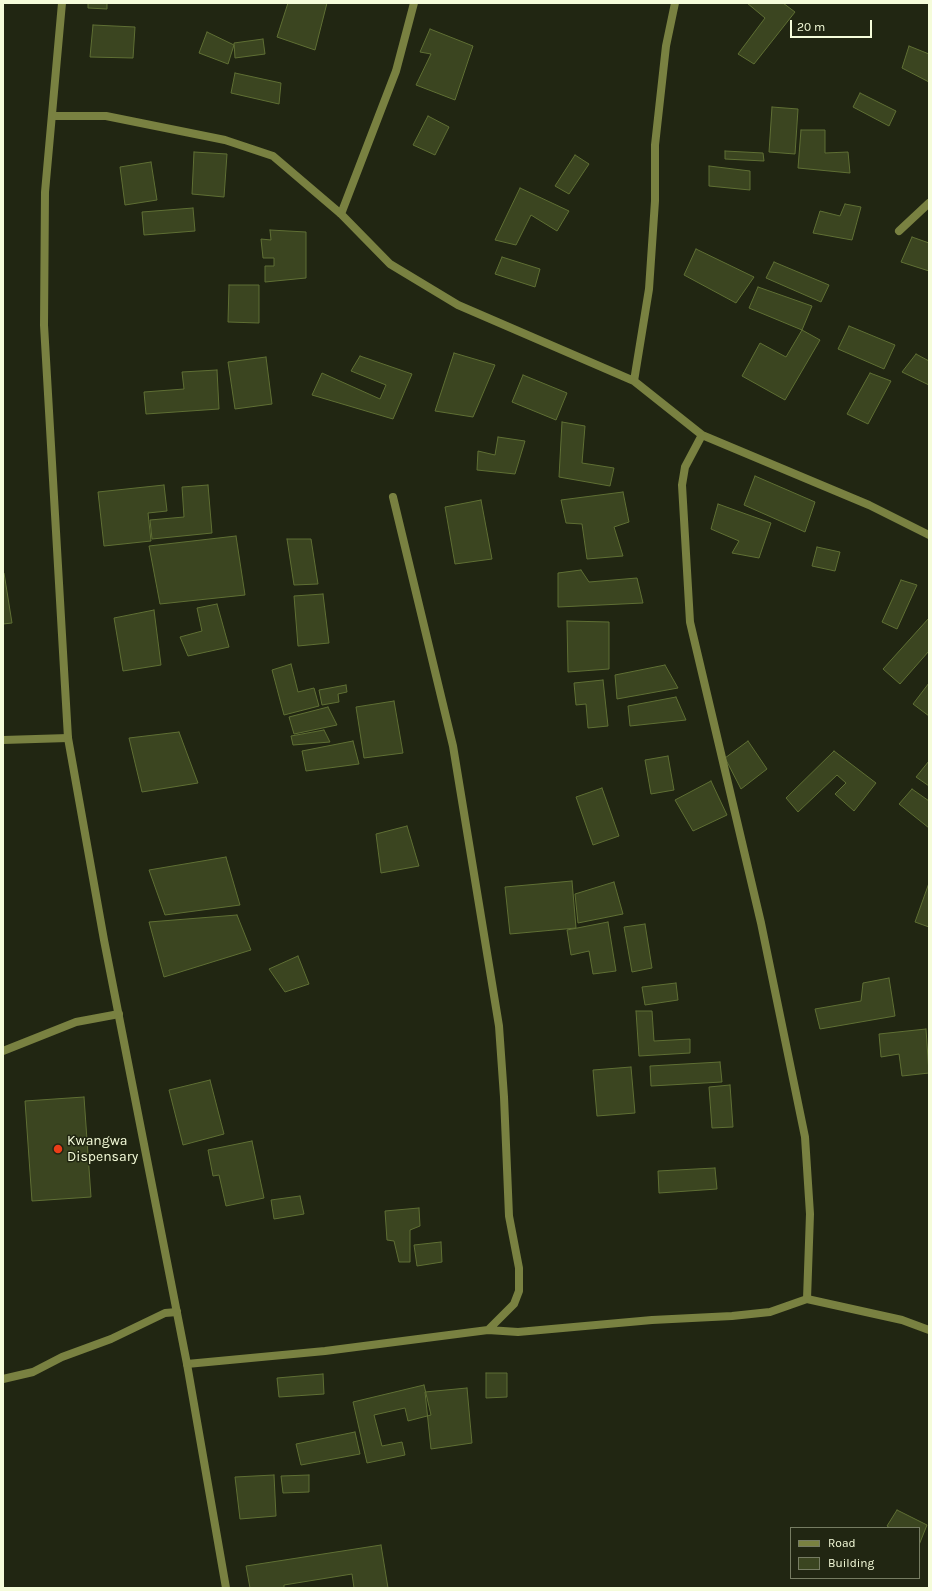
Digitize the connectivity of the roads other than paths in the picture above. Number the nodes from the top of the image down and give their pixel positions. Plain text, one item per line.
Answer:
1 (62, 3) edge
2 (414, 3) edge
3 (675, 3) edge
4 (53, 116) junction
5 (929, 204) edge
6 (341, 214) junction
7 (899, 231) dead end
8 (634, 381) junction
9 (702, 435) junction
10 (393, 497) dead end
11 (929, 535) edge
12 (68, 738) junction
13 (3, 740) edge
14 (118, 1014) junction
15 (3, 1051) edge
16 (807, 1299) junction
17 (177, 1312) junction
18 (488, 1330) junction
19 (929, 1330) edge
20 (187, 1364) junction
21 (3, 1379) edge
22 (226, 1588) edge

1 - 4 street
2 - 6 street
3 - 8 street
4 - 6 street
4 - 12 street
5 - 7 street
6 - 8 street
8 - 9 street
9 - 11 street
9 - 16 street
10 - 18 street
12 - 13 street
12 - 14 street
14 - 15 street
14 - 17 street
16 - 18 street
16 - 19 street
17 - 20 street
17 - 21 street
18 - 20 street
20 - 22 street

